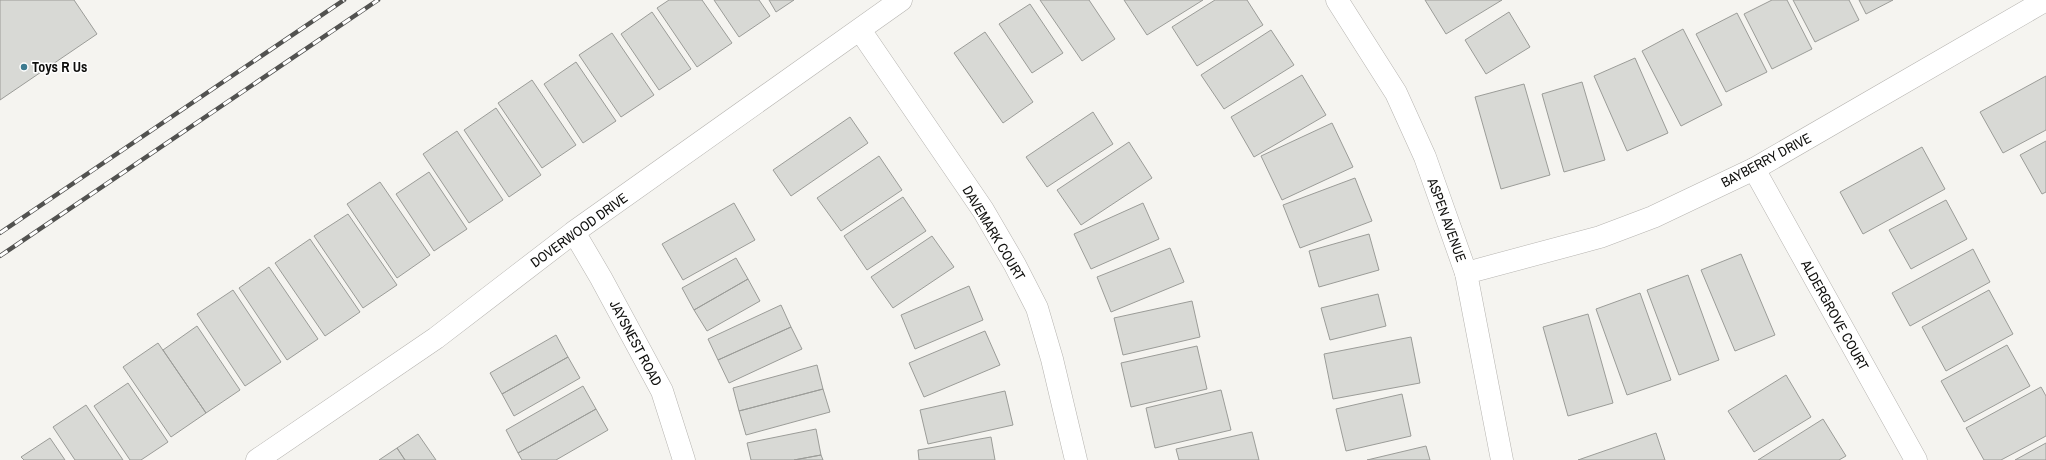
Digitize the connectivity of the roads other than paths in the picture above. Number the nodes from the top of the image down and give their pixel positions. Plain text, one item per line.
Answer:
1 (902, 0) edge
2 (1337, 0) edge
3 (2046, 0) edge
4 (860, 30) junction
5 (1754, 169) junction
6 (574, 232) junction
7 (1466, 273) junction
8 (257, 460) edge
9 (684, 460) edge
10 (1076, 460) edge
11 (1502, 460) edge
12 (1916, 460) edge

1 - 4 street, DOVERWOOD DRIVE
2 - 7 street, ASPEN AVENUE
3 - 5 street, BAYBERRY DRIVE
4 - 6 street, DOVERWOOD DRIVE
4 - 10 street, DAVEMARK COURT
5 - 7 street, BAYBERRY DRIVE
5 - 12 street, ALDERGROVE COURT
6 - 8 street, DOVERWOOD DRIVE
6 - 9 street, JAYSNEST ROAD
7 - 11 street, ASPEN AVENUE

